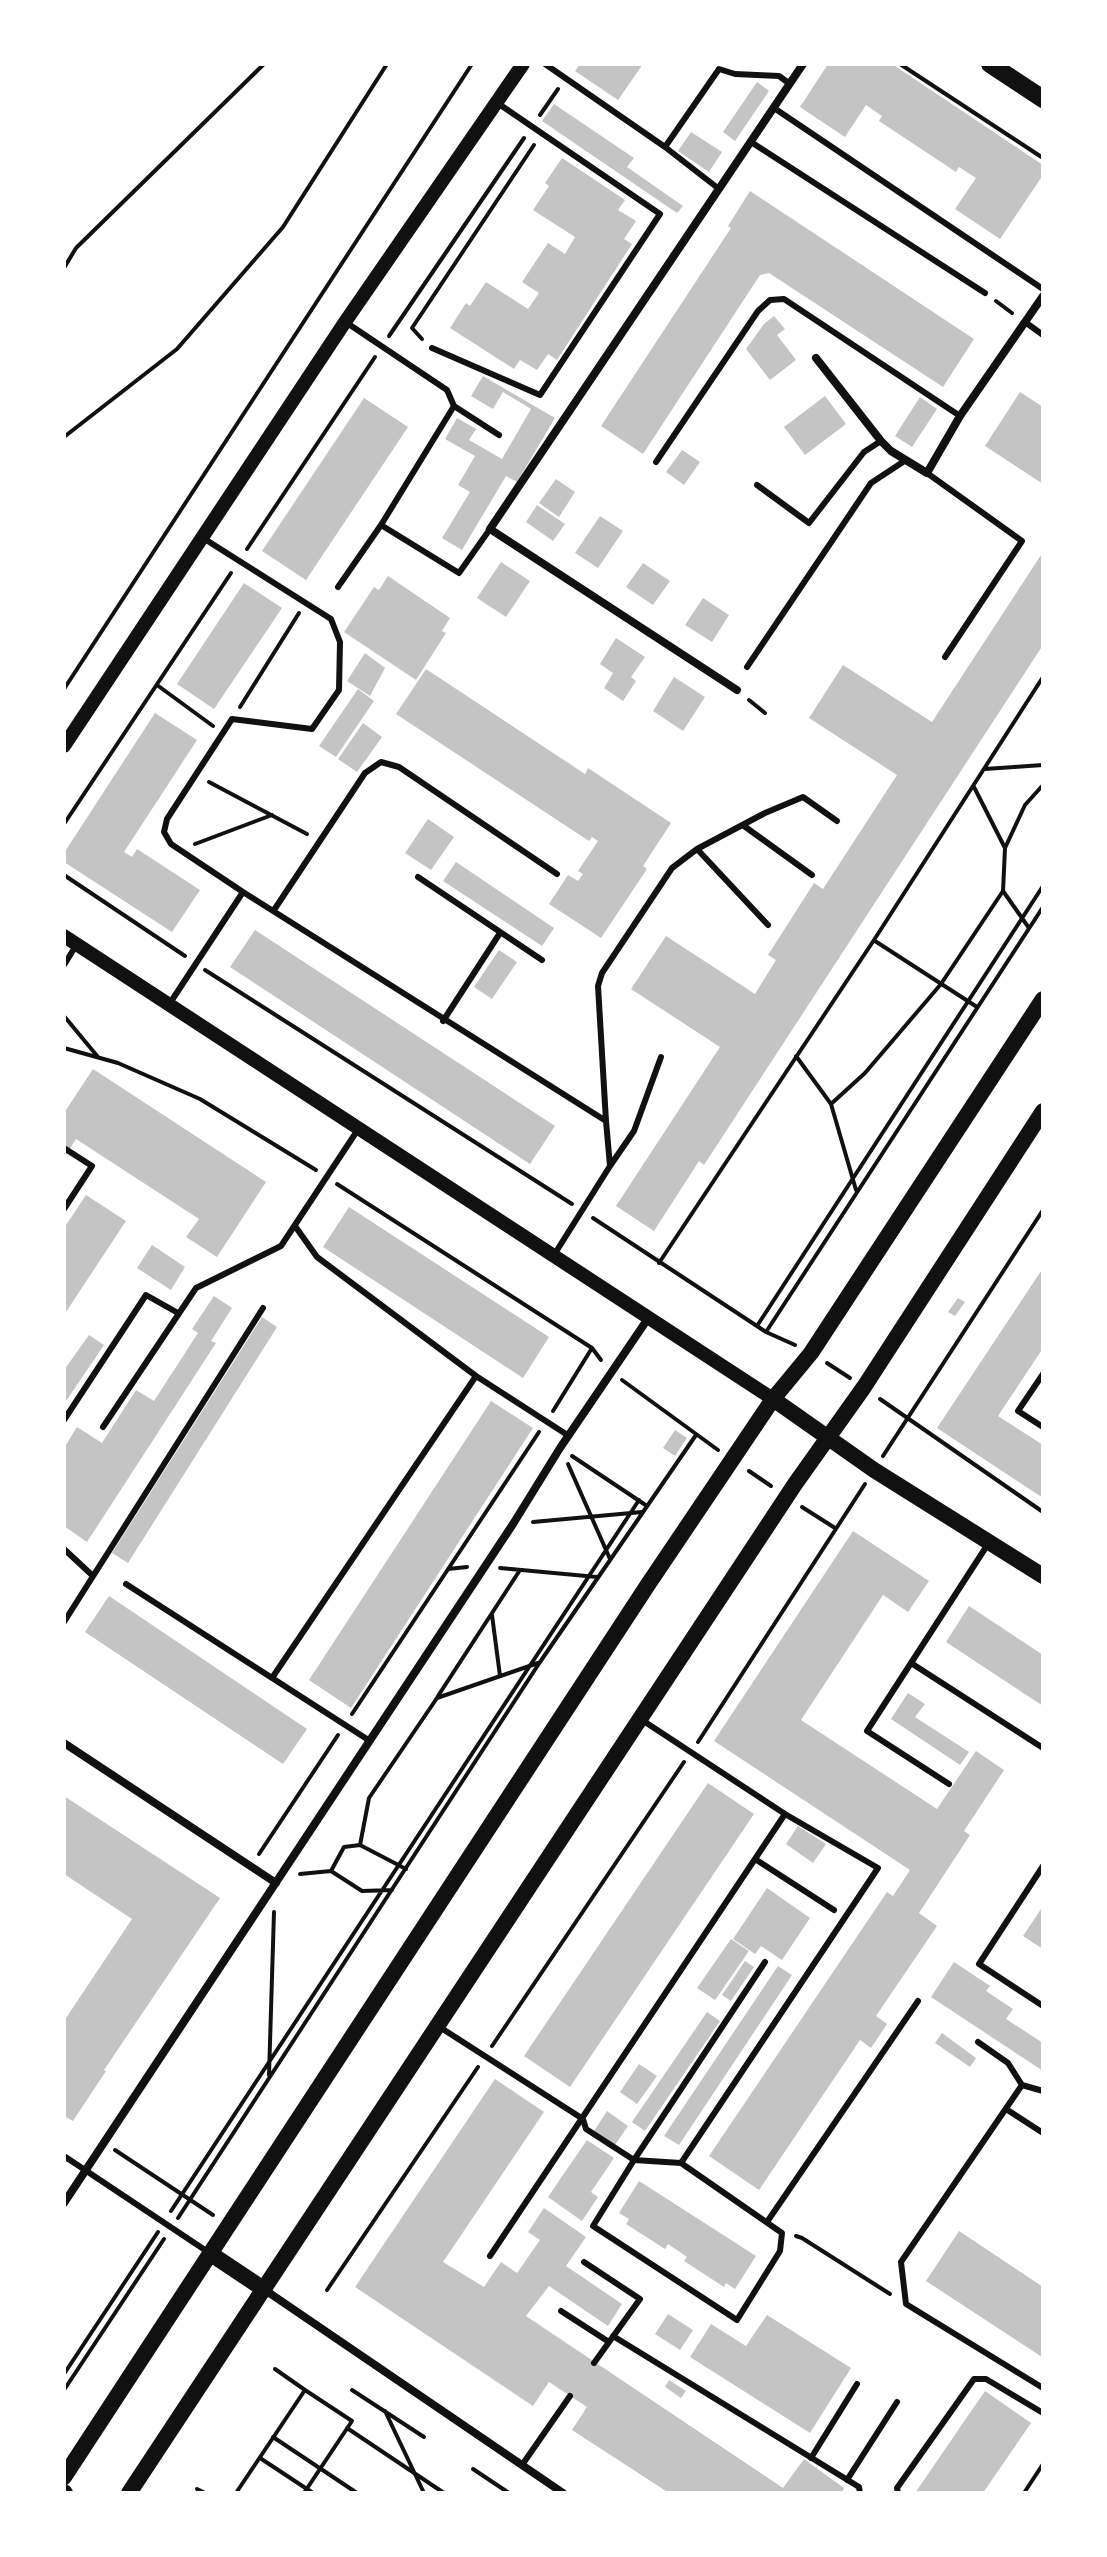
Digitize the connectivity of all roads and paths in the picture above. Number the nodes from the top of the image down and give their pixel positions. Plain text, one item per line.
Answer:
1 (264, 64) edge
2 (387, 64) edge
3 (472, 64) edge
4 (523, 64) edge
5 (545, 64) edge
6 (803, 64) edge
7 (900, 64) edge
8 (990, 64) edge
9 (565, 78) junction
10 (790, 84) junction
11 (1043, 99) edge
12 (496, 102) junction
13 (774, 108) junction
14 (532, 127) junction
15 (542, 133) junction
16 (751, 142) junction
17 (665, 147) junction
18 (1043, 158) edge
19 (719, 189) junction
20 (64, 268) edge
21 (1043, 289) edge
22 (985, 293) joint
23 (1043, 296) edge
24 (345, 322) junction
25 (1025, 322) junction
26 (1043, 335) edge
27 (381, 347) junction
28 (432, 348) joint
29 (816, 358) dead end
30 (454, 406) junction
31 (960, 416) junction
32 (499, 435) dead end
33 (64, 437) edge
34 (881, 441) junction
35 (906, 460) junction
36 (656, 462) dead end
37 (927, 473) junction
38 (757, 485) dead end
39 (381, 525) junction
40 (490, 529) junction
41 (203, 538) junction
42 (238, 562) junction
43 (338, 587) dead end
44 (305, 604) junction
45 (945, 657) dead end
46 (747, 667) dead end
47 (1043, 677) edge
48 (157, 685) junction
49 (64, 689) edge
50 (737, 690) joint
51 (765, 713) dead end
52 (232, 719) junction
53 (223, 734) junction
54 (64, 746) edge
55 (1043, 765) edge
56 (985, 769) junction
57 (196, 775) junction
58 (1043, 785) edge
59 (974, 786) junction
60 (272, 815) junction
61 (837, 821) dead end
62 (64, 824) edge
63 (744, 826) junction
64 (320, 841) junction
65 (1005, 848) junction
66 (179, 849) junction
67 (697, 849) junction
68 (557, 874) dead end
69 (64, 875) edge
70 (812, 875) dead end
71 (418, 877) dead end
72 (1043, 886) edge
73 (1003, 891) junction
74 (243, 892) junction
75 (1043, 907) edge
76 (274, 910) junction
77 (1022, 918) junction
78 (768, 925) dead end
79 (1029, 928) junction
80 (500, 933) junction
81 (70, 940) edge
82 (874, 940) junction
83 (542, 960) dead end
84 (195, 963) junction
85 (64, 965) edge
86 (941, 984) junction
87 (1043, 999) edge
88 (968, 1001) junction
89 (169, 1004) junction
90 (977, 1007) junction
91 (64, 1016) edge
92 (443, 1021) junction
93 (64, 1048) edge
94 (796, 1056) junction
95 (98, 1057) junction
96 (661, 1057) dead end
97 (831, 1104) junction
98 (1043, 1111) edge
99 (606, 1121) junction
100 (359, 1128) junction
101 (64, 1148) edge
102 (610, 1166) junction
103 (327, 1178) junction
104 (853, 1178) junction
105 (856, 1190) junction
106 (64, 1209) edge
107 (583, 1211) junction
108 (295, 1226) junction
109 (554, 1255) junction
110 (659, 1263) junction
111 (263, 1308) dead end
112 (178, 1313) junction
113 (649, 1317) junction
114 (757, 1326) junction
115 (766, 1332) junction
116 (592, 1348) junction
117 (811, 1353) junction
118 (611, 1372) junction
119 (1043, 1374) edge
120 (476, 1376) junction
121 (864, 1387) junction
122 (773, 1399) junction
123 (64, 1420) edge
124 (546, 1421) junction
125 (103, 1427) dead end
126 (1043, 1427) edge
127 (696, 1435) junction
128 (569, 1436) junction
129 (827, 1438) junction
130 (560, 1448) junction
131 (733, 1461) junction
132 (786, 1497) junction
133 (639, 1500) junction
134 (647, 1506) junction
135 (642, 1512) junction
136 (1043, 1512) edge
137 (630, 1513) junction
138 (590, 1516) junction
139 (513, 1524) junction
140 (835, 1528) dead end
141 (990, 1541) junction
142 (64, 1549) edge
143 (605, 1550) junction
144 (610, 1559) junction
145 (485, 1566) junction
146 (520, 1570) junction
147 (93, 1576) junction
148 (587, 1576) junction
149 (1043, 1576) edge
150 (597, 1577) junction
151 (126, 1584) dead end
152 (492, 1613) junction
153 (65, 1616) edge
154 (540, 1662) junction
155 (911, 1663) junction
156 (528, 1667) junction
157 (500, 1676) junction
158 (272, 1678) junction
159 (437, 1698) junction
160 (640, 1719) junction
161 (345, 1724) junction
162 (370, 1741) junction
163 (64, 1743) edge
164 (1043, 1748) edge
165 (949, 1784) dead end
166 (785, 1814) junction
167 (360, 1845) junction
168 (755, 1859) junction
169 (398, 1865) junction
170 (1043, 1866) edge
171 (251, 1867) junction
172 (406, 1869) junction
173 (331, 1871) junction
174 (278, 1879) junction
175 (382, 1890) junction
176 (392, 1890) junction
177 (834, 1910) dead end
178 (765, 1962) dead end
179 (918, 2001) dead end
180 (1043, 2006) edge
181 (438, 2026) junction
182 (978, 2042) dead end
183 (269, 2062) junction
184 (269, 2077) junction
185 (1022, 2085) junction
186 (1043, 2091) edge
187 (1006, 2109) junction
188 (583, 2119) junction
189 (1043, 2133) edge
190 (111, 2147) dead end
191 (64, 2156) edge
192 (634, 2160) junction
193 (681, 2163) junction
194 (85, 2171) junction
195 (183, 2194) junction
196 (190, 2199) junction
197 (64, 2203) edge
198 (213, 2215) dead end
199 (767, 2222) junction
200 (164, 2223) junction
201 (172, 2228) junction
202 (782, 2233) junction
203 (211, 2254) junction
204 (490, 2256) dead end
205 (584, 2262) dead end
206 (265, 2290) junction
207 (906, 2304) junction
208 (561, 2311) dead end
209 (611, 2339) junction
210 (594, 2363) dead end
211 (275, 2369) dead end
212 (64, 2374) edge
213 (857, 2384) dead end
214 (1043, 2388) edge
215 (64, 2390) edge
216 (305, 2390) junction
217 (352, 2390) dead end
218 (570, 2396) dead end
219 (897, 2402) dead end
220 (385, 2411) junction
221 (1043, 2413) edge
222 (347, 2428) junction
223 (273, 2437) junction
224 (424, 2437) dead end
225 (260, 2458) junction
226 (811, 2458) junction
227 (1043, 2464) edge
228 (521, 2466) junction
229 (320, 2469) junction
230 (473, 2469) dead end
231 (415, 2474) junction
232 (64, 2477) edge
233 (847, 2480) junction
234 (197, 2489) dead end
235 (305, 2491) edge
236 (129, 2493) edge
237 (205, 2493) edge
238 (236, 2493) edge
239 (313, 2493) edge
240 (357, 2493) edge
241 (424, 2493) edge
242 (444, 2493) edge
243 (509, 2493) edge
244 (563, 2493) edge
245 (860, 2493) edge
246 (898, 2493) edge
247 (1024, 2493) edge

1 - 20 path
2 - 33 path
3 - 49 path
4 - 12 street
5 - 9 lane
6 - 10 street
7 - 18 path
8 - 11 main road
9 - 14 path
9 - 17 lane
10 - 13 street
10 - 17 lane
12 - 14 lane
12 - 24 street
13 - 16 street
13 - 21 lane
14 - 15 lane
14 - 27 path
15 - 28 path
15 - 28 lane
16 - 19 street
16 - 22 lane
17 - 19 lane
19 - 40 street
22 - 25 path
23 - 25 street
24 - 27 lane
24 - 41 street
25 - 26 lane
25 - 31 street
27 - 30 lane
27 - 42 path
29 - 34 street
30 - 32 lane
30 - 39 lane
31 - 36 lane
31 - 37 street
34 - 35 street
34 - 38 lane
35 - 37 street
35 - 46 lane
37 - 45 lane
39 - 40 lane
39 - 43 lane
40 - 50 street
41 - 42 lane
41 - 54 street
42 - 44 lane
42 - 48 path
44 - 52 path
44 - 52 lane
47 - 56 path
48 - 53 path
48 - 62 path
50 - 51 path
52 - 53 lane
53 - 57 lane
55 - 56 path
56 - 59 path
57 - 60 path
57 - 66 lane
58 - 65 path
59 - 65 path
59 - 82 path
60 - 64 path
60 - 66 path
61 - 63 lane
63 - 67 lane
63 - 70 lane
64 - 68 lane
64 - 76 lane
65 - 73 path
66 - 74 lane
67 - 78 lane
67 - 99 lane
69 - 84 path
71 - 80 lane
72 - 77 path
73 - 77 path
73 - 86 path
74 - 76 lane
74 - 84 lane
75 - 79 path
76 - 92 lane
77 - 79 path
77 - 88 path
79 - 90 path
80 - 83 lane
80 - 92 lane
81 - 85 lane
81 - 89 street
82 - 86 path
82 - 94 path
84 - 89 lane
84 - 107 path
86 - 88 path
86 - 97 path
87 - 117 main road
88 - 90 path
88 - 104 path
89 - 100 street
90 - 105 path
91 - 95 path
92 - 99 lane
93 - 95 path
94 - 97 path
94 - 110 path
95 - 103 path
96 - 102 lane
97 - 104 path
98 - 121 main road
99 - 102 lane
100 - 103 lane
100 - 109 street
101 - 106 lane
102 - 107 lane
103 - 108 lane
103 - 116 path
104 - 105 path
104 - 114 path
105 - 115 path
107 - 109 lane
107 - 110 path
108 - 112 lane
108 - 120 lane
109 - 113 street
110 - 114 path
111 - 147 lane
112 - 123 lane
112 - 125 lane
113 - 118 street
113 - 122 street
114 - 115 path
115 - 117 path
116 - 118 path
116 - 124 path
117 - 121 path
117 - 122 main road
118 - 127 path
118 - 128 street
119 - 126 lane
120 - 124 lane
120 - 158 lane
121 - 129 main road
121 - 136 path
122 - 129 main road
122 - 131 main road
124 - 128 lane
124 - 161 path
127 - 131 path
127 - 134 path
128 - 130 street
129 - 132 main road
129 - 141 main road
130 - 133 path
130 - 138 path
130 - 139 street
131 - 132 path
131 - 203 main road
132 - 140 path
132 - 160 main road
133 - 134 path
133 - 137 path
134 - 135 path
135 - 137 path
135 - 144 path
137 - 138 path
137 - 143 path
138 - 139 path
138 - 143 path
139 - 145 street
141 - 149 main road
141 - 155 lane
142 - 147 lane
143 - 144 path
143 - 148 path
144 - 150 path
145 - 146 path
145 - 162 street
146 - 148 path
146 - 152 path
147 - 153 lane
148 - 150 path
148 - 156 path
150 - 154 path
151 - 158 lane
152 - 157 path
152 - 159 path
154 - 156 path
154 - 172 path
155 - 164 lane
155 - 165 lane
156 - 157 path
156 - 169 path
157 - 159 path
158 - 161 lane
159 - 167 path
160 - 166 lane
160 - 181 main road
161 - 162 lane
161 - 171 path
162 - 174 street
163 - 171 street
166 - 168 lane
166 - 193 lane
167 - 169 path
167 - 173 path
168 - 177 lane
168 - 188 lane
169 - 172 path
169 - 175 path
170 - 180 lane
171 - 174 street
172 - 176 path
173 - 174 path
173 - 175 path
174 - 183 path
174 - 194 street
175 - 176 path
175 - 183 path
176 - 184 path
178 - 192 lane
179 - 199 lane
181 - 188 lane
181 - 206 main road
182 - 185 lane
183 - 184 path
183 - 195 path
184 - 196 path
185 - 186 lane
185 - 187 lane
187 - 189 lane
187 - 207 lane
188 - 192 lane
188 - 204 lane
190 - 195 path
191 - 194 lane
192 - 193 lane
192 - 202 lane
193 - 199 lane
194 - 197 street
194 - 200 lane
195 - 196 path
195 - 200 path
196 - 198 path
196 - 201 path
199 - 202 lane
200 - 201 lane
200 - 212 path
201 - 203 lane
201 - 215 path
202 - 207 path
203 - 206 main road
203 - 232 main road
205 - 209 lane
206 - 228 street
206 - 236 main road
207 - 214 lane
208 - 209 lane
209 - 210 lane
209 - 226 lane
211 - 216 path
213 - 226 lane
216 - 222 path
216 - 223 path
217 - 220 path
218 - 228 lane
219 - 233 lane
220 - 224 path
220 - 231 path
221 - 246 lane
222 - 229 path
222 - 231 path
223 - 225 path
223 - 229 path
225 - 235 path
225 - 238 path
226 - 233 lane
227 - 247 path
228 - 244 street
229 - 235 path
229 - 240 path
230 - 243 path
231 - 241 path
231 - 242 path
233 - 245 lane
234 - 237 path
235 - 239 path

